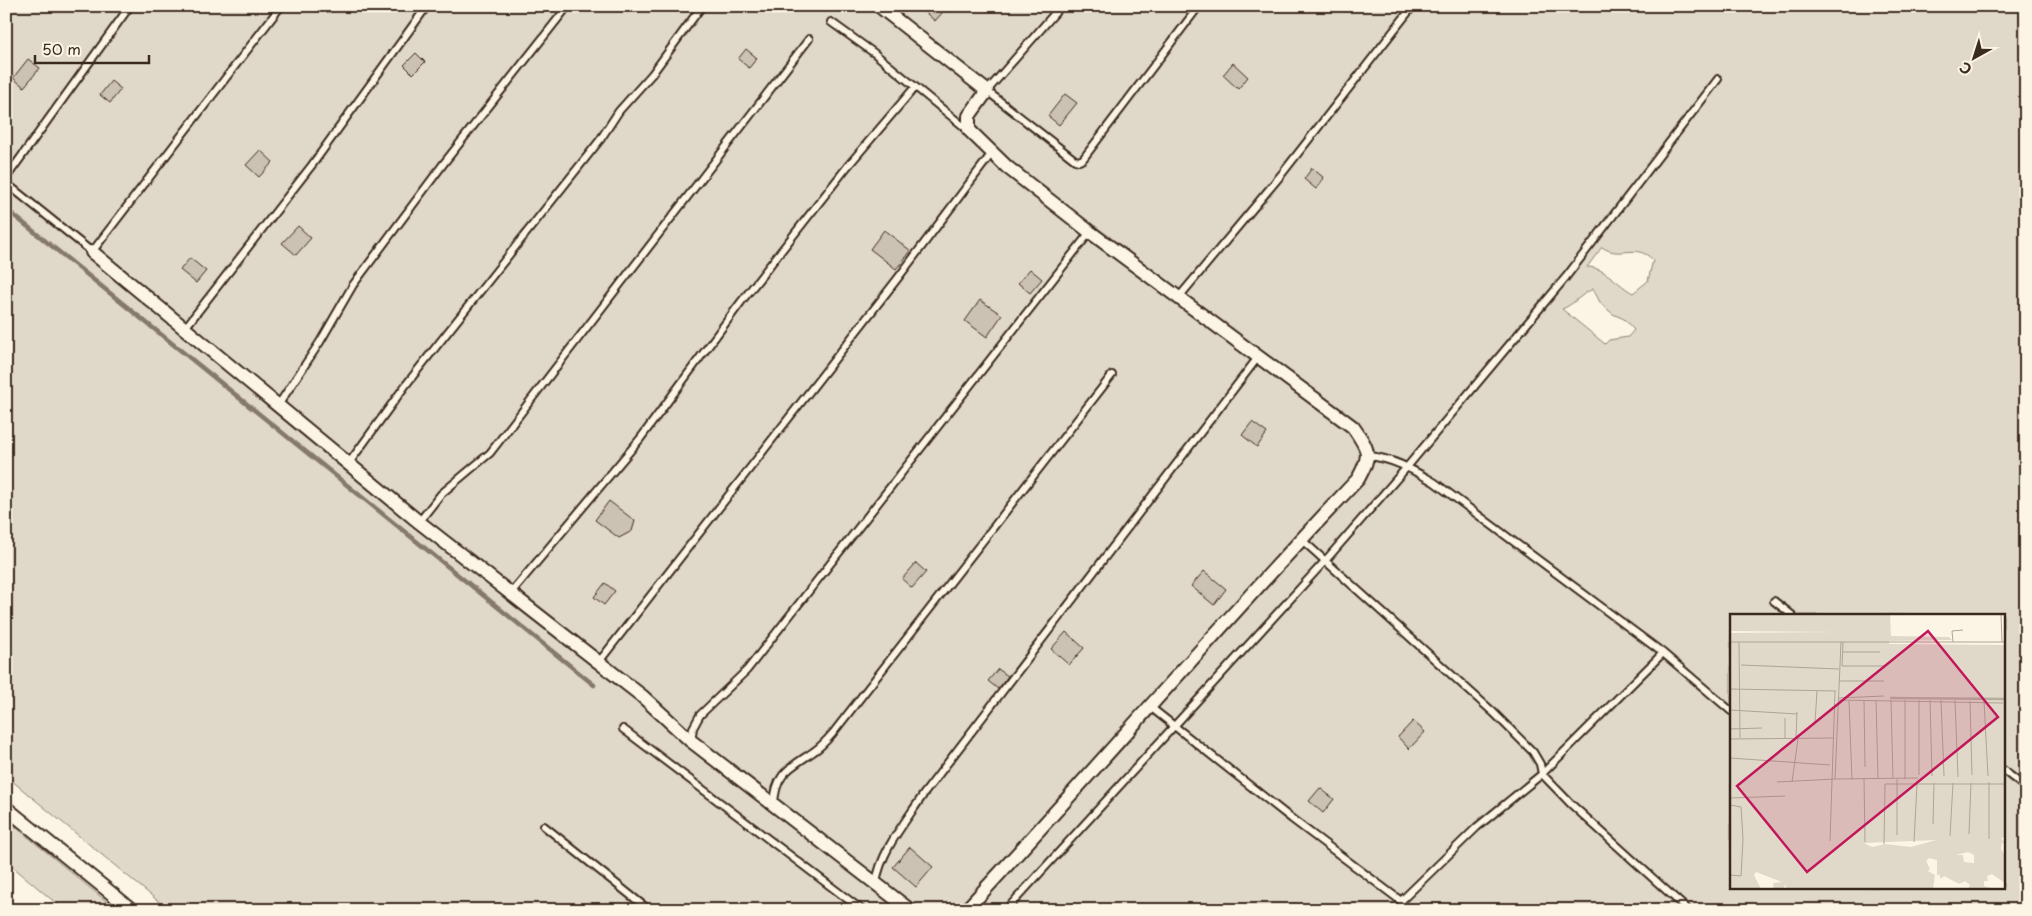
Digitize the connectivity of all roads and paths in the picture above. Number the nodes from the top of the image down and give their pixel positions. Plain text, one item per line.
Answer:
1 (130, 6) edge
2 (281, 6) edge
3 (427, 6) edge
4 (568, 6) edge
5 (702, 6) edge
6 (879, 6) edge
7 (1061, 6) edge
8 (1198, 6) edge
9 (1413, 6) edge
10 (831, 22) dead end
11 (809, 39) dead end
12 (1718, 79) dead end
13 (915, 86) junction
14 (987, 91) junction
15 (969, 130) junction
16 (992, 153) junction
17 (6, 178) edge
18 (6, 183) edge
19 (1090, 232) junction
20 (92, 252) junction
21 (1179, 298) junction
22 (185, 328) junction
23 (1259, 356) junction
24 (1112, 375) dead end
25 (279, 404) junction
26 (1368, 456) junction
27 (349, 463) junction
28 (1407, 467) junction
29 (419, 522) junction
30 (1301, 539) junction
31 (1325, 561) junction
32 (510, 594) junction
33 (1774, 601) dead end
34 (1791, 614) edge
35 (1663, 653) junction
36 (598, 663) junction
37 (1149, 706) junction
38 (1730, 710) edge
39 (1174, 726) junction
40 (623, 728) dead end
41 (691, 742) junction
42 (2004, 771) edge
43 (1542, 774) junction
44 (2026, 788) edge
45 (774, 806) junction
46 (6, 808) edge
47 (544, 826) dead end
48 (876, 884) junction
49 (1401, 901) junction
50 (132, 910) edge
51 (649, 910) edge
52 (862, 910) edge
53 (910, 910) edge
54 (966, 910) edge
55 (1006, 910) edge
56 (1405, 910) edge
57 (1688, 910) edge

1 - 17 lane
2 - 20 lane
3 - 22 lane
4 - 25 lane
5 - 27 lane
6 - 14 street
7 - 14 lane
8 - 14 lane
9 - 21 lane
10 - 13 lane
11 - 29 lane
12 - 28 lane
13 - 15 lane
13 - 32 lane
14 - 15 street
15 - 16 street
16 - 19 street
16 - 36 lane
18 - 20 lane
19 - 21 street
19 - 41 lane
20 - 22 street
21 - 23 street
22 - 25 street
23 - 26 street
23 - 48 lane
24 - 45 lane
25 - 27 street
26 - 28 lane
26 - 30 street
27 - 29 street
28 - 31 lane
28 - 35 lane
29 - 32 street
30 - 31 lane
30 - 37 street
31 - 39 lane
31 - 43 lane
32 - 36 street
33 - 34 lane
35 - 38 lane
35 - 43 lane
36 - 41 street
37 - 39 lane
37 - 54 street
39 - 49 lane
39 - 55 lane
40 - 52 lane
41 - 45 street
42 - 44 lane
43 - 49 lane
43 - 57 lane
45 - 48 street
46 - 50 street
47 - 51 lane
48 - 53 street
49 - 56 lane

